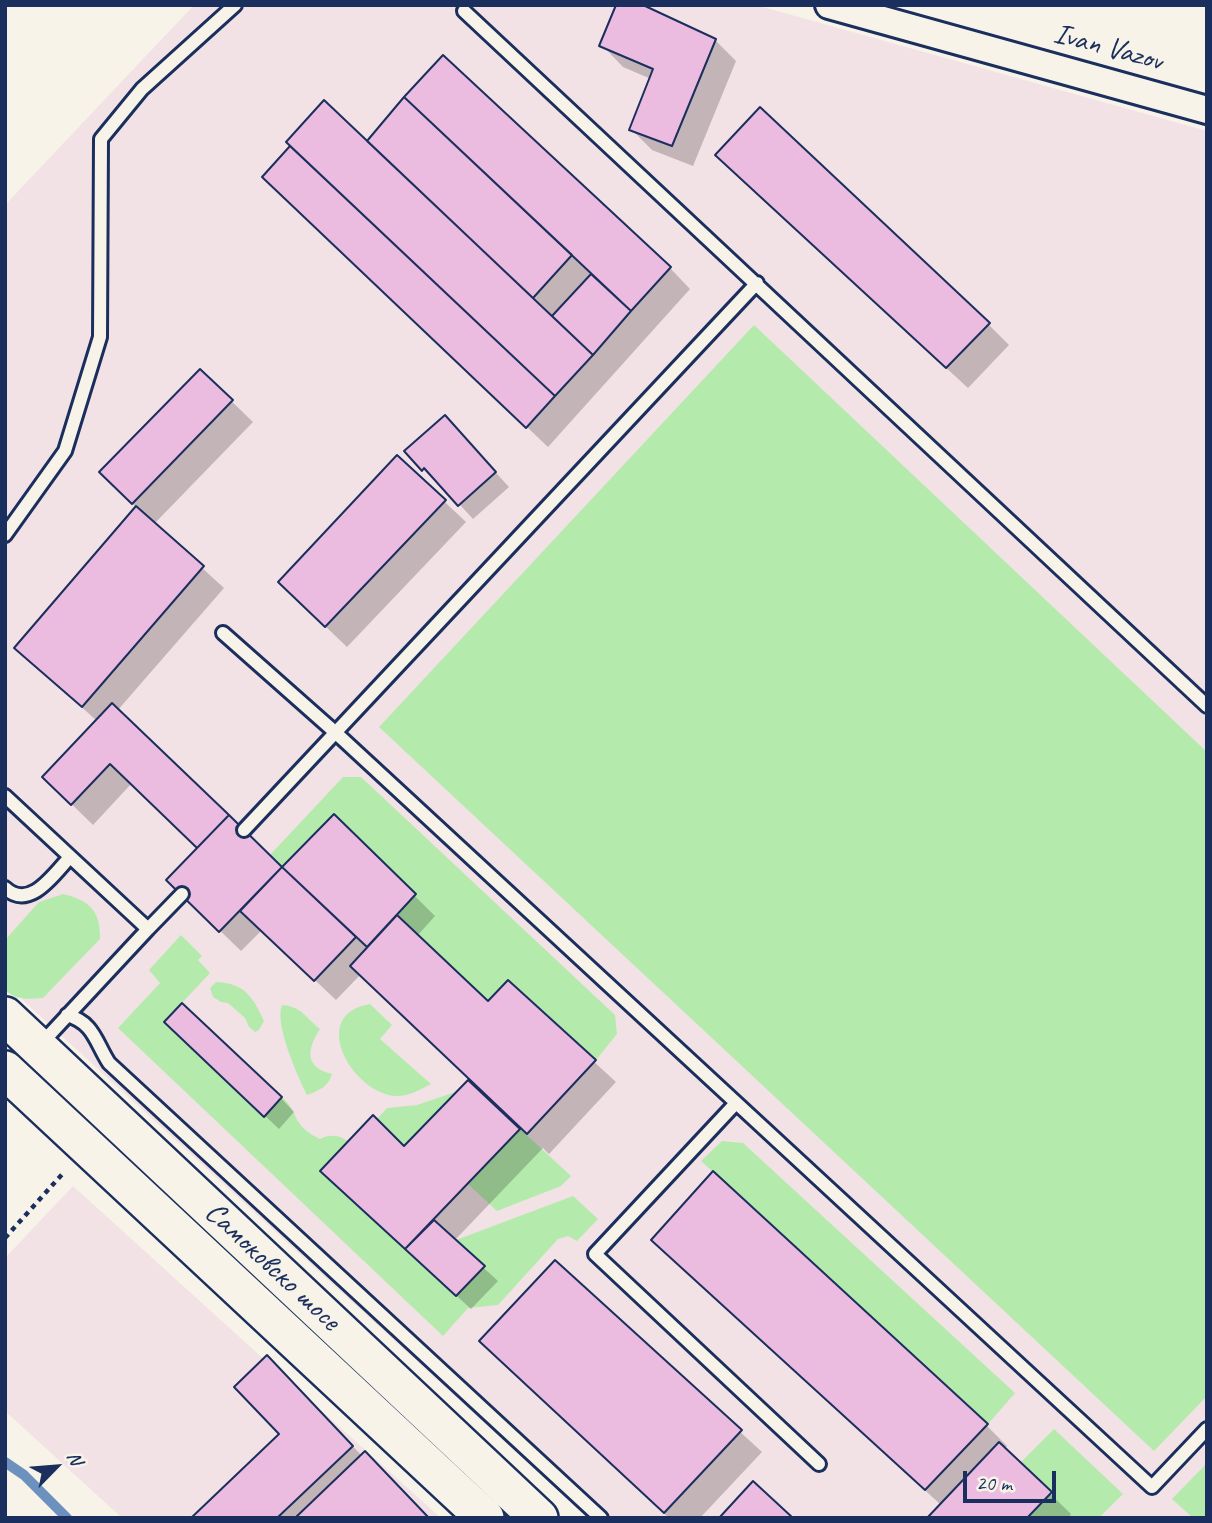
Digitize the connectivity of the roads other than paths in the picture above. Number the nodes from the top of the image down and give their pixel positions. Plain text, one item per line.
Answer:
1 (235, 5) edge
2 (829, 5) edge
3 (464, 11) dead end
4 (1207, 110) edge
5 (757, 283) junction
6 (5, 535) edge
7 (223, 633) dead end
8 (1207, 706) edge
9 (336, 733) junction
10 (5, 796) edge
11 (244, 830) dead end
12 (70, 857) junction
13 (5, 888) edge
14 (182, 894) dead end
15 (148, 929) junction
16 (5, 1016) edge
17 (68, 1016) junction
18 (38, 1047) junction
19 (5, 1070) edge
20 (736, 1103) junction
21 (1207, 1429) edge
22 (819, 1464) dead end
23 (485, 1518) edge
24 (539, 1518) edge
25 (601, 1518) edge

1 - 6 lane
2 - 4 street, Ivan Vazov
3 - 5 lane
5 - 8 lane
5 - 9 lane
7 - 9 lane
9 - 11 lane
9 - 20 lane
10 - 12 lane
12 - 13 lane
12 - 15 lane
14 - 15 lane
15 - 17 lane
16 - 18 main road, Самоковско шосе
17 - 18 lane
17 - 25 lane
18 - 24 main road, Самоковско шосе
19 - 23 main road, Самоковско шосе
20 - 21 lane
20 - 22 lane

